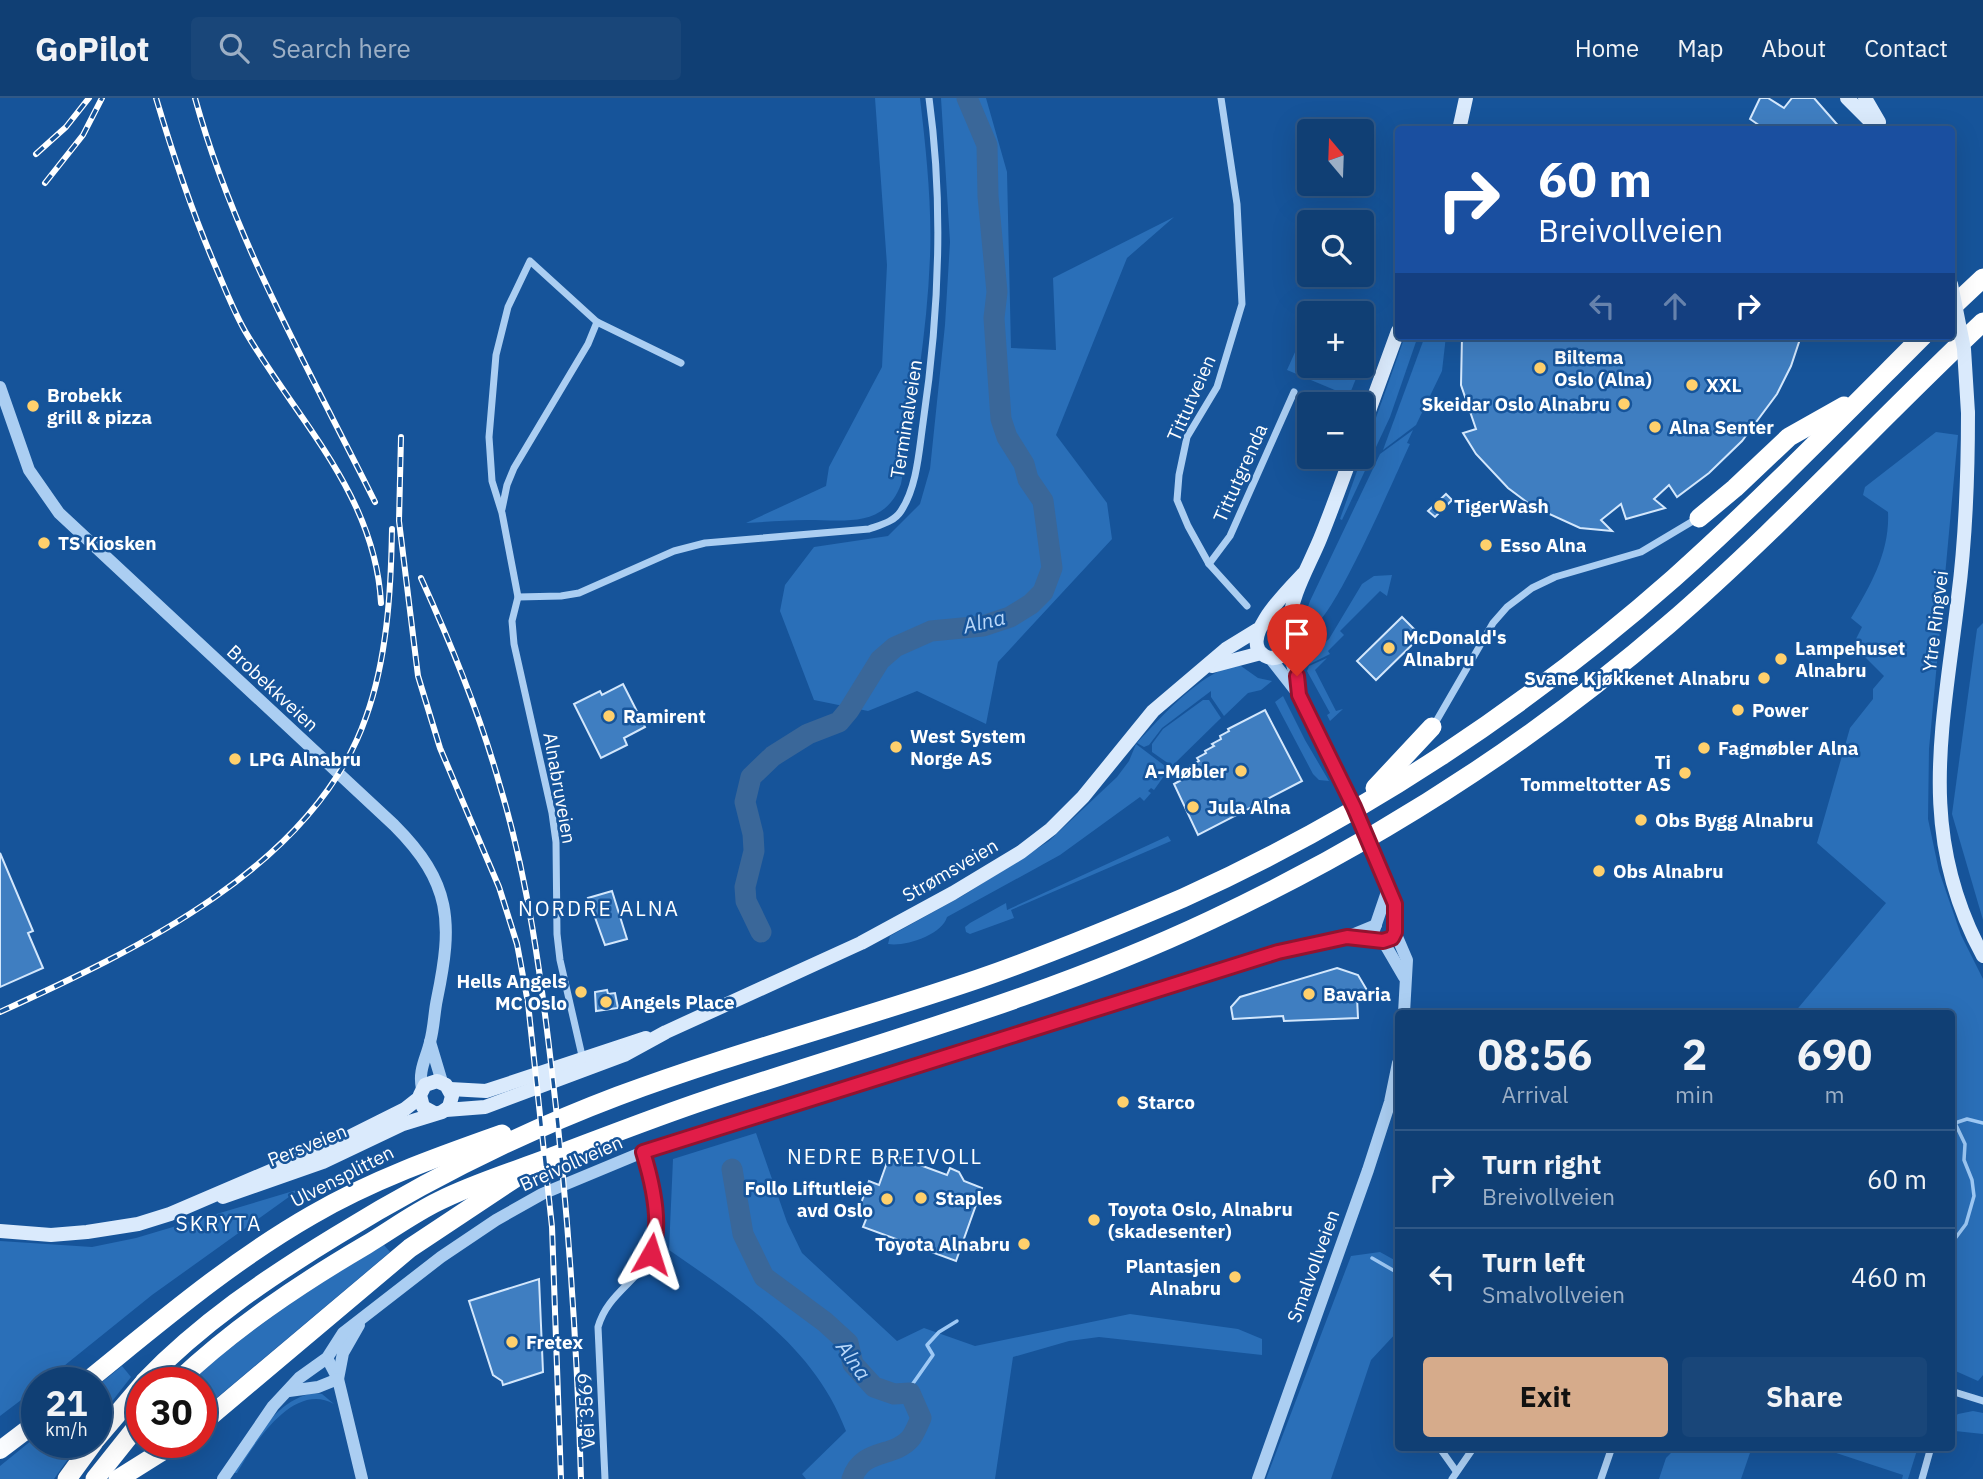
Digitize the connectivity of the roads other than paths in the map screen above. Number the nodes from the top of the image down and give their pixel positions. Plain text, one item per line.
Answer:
1 (929, 98) edge
2 (1221, 98) edge
3 (1466, 98) edge
4 (1847, 98) edge
5 (1865, 98) edge
6 (1460, 126) edge
7 (1877, 126) edge
8 (1879, 126) edge
9 (1983, 278) edge
10 (1955, 304) edge
11 (1955, 304) edge
12 (597, 322) junction
13 (1983, 322) edge
14 (1395, 339) edge
15 (1919, 340) edge
16 (681, 363) dead end
17 (0, 387) edge
18 (1294, 392) dead end
19 (1374, 397) edge
20 (1862, 397) junction
21 (1346, 469) edge
22 (502, 513) junction
23 (1699, 518) joint
24 (1209, 564) junction
25 (1303, 574) junction
26 (518, 597) junction
27 (1247, 606) dead end
28 (1261, 626) junction
29 (1289, 626) junction
30 (1289, 651) junction
31 (1266, 655) junction
32 (1204, 668) junction
33 (1299, 695) junction
34 (1432, 727) joint
35 (1356, 808) junction
36 (1386, 884) junction
37 (1377, 924) junction
38 (1394, 929) junction
39 (1347, 937) junction
40 (1381, 940) junction
41 (1983, 956) edge
42 (1404, 978) junction
43 (1404, 1010) edge
44 (430, 1042) junction
45 (584, 1065) junction
46 (1395, 1078) edge
47 (446, 1086) junction
48 (421, 1094) junction
49 (617, 1097) junction
50 (440, 1112) junction
51 (643, 1152) junction
52 (544, 1160) junction
53 (191, 1205) junction
54 (0, 1231) edge
55 (361, 1322) junction
56 (327, 1358) junction
57 (105, 1367) edge
58 (162, 1367) edge
59 (194, 1367) edge
60 (338, 1379) junction
61 (289, 1391) junction
62 (1955, 1392) edge
63 (1983, 1401) edge
64 (126, 1404) edge
65 (217, 1411) edge
66 (112, 1421) edge
67 (21, 1434) edge
68 (126, 1440) edge
69 (0, 1450) edge
70 (1442, 1451) edge
71 (1471, 1451) edge
72 (1611, 1451) edge
73 (1930, 1451) edge
74 (82, 1458) edge
75 (153, 1458) edge
76 (1456, 1471) junction
77 (67, 1479) edge
78 (95, 1479) edge
79 (118, 1479) edge
80 (223, 1479) edge
81 (362, 1479) edge
82 (605, 1479) edge
83 (1258, 1479) edge
84 (1452, 1479) edge
85 (1601, 1479) edge
86 (1922, 1479) edge

1 - 26 street, Terminalveien
2 - 24 street, Tittutveien
3 - 6 main road
4 - 7 main road
5 - 8 main road
9 - 10 highway
11 - 41 main road, Ytre Ringvei, bridge
12 - 16 street, Alnabruveien
12 - 22 street, Alnabruveien
12 - 22 street, Alnabruveien
13 - 52 highway
14 - 19 main road
15 - 20 highway
17 - 44 street, Brobekkveien
18 - 24 street, Tittutgrenda
20 - 23 highway
20 - 35 highway
21 - 25 main road, Strømsveien
22 - 26 street, Alnabruveien
23 - 34 street
24 - 27 street, Tittutveien
25 - 28 main road, Strømsveien
25 - 29 main road, Strømsveien
26 - 45 street, Alnabruveien
28 - 29 main road
28 - 31 main road
28 - 32 main road, Strømsveien
29 - 30 main road
30 - 31 main road
30 - 33 street
31 - 32 main road, Strømsveien
31 - 33 street
32 - 45 main road, Strømsveien
33 - 36 street, bridge
34 - 35 highway
35 - 49 highway
36 - 37 street
36 - 38 street
37 - 38 street
37 - 39 street, Breivollveien
37 - 40 street
38 - 40 street
38 - 42 street
39 - 40 street, Breivollveien
39 - 51 street, Breivollveien
40 - 42 street
42 - 43 street
44 - 47 street, Brobekkveien
44 - 48 street, Brobekkveien
45 - 47 main road, Strømsveien
45 - 50 main road, Strømsveien
46 - 83 street, Smalvollveien
47 - 48 main road
47 - 50 main road
48 - 50 main road
48 - 53 main road, Persveien
49 - 57 highway, Ulvensplitten
49 - 58 highway
50 - 53 main road, Persveien
51 - 55 street, Breivollveien
51 - 82 street, Vei 3569
52 - 59 highway
52 - 65 highway
53 - 54 main road, Persveien
55 - 56 street, Breivollveien
55 - 60 street, Breivollveien
56 - 60 street
56 - 61 street
60 - 61 street
60 - 81 street
61 - 80 street
62 - 63 street
64 - 66 highway
67 - 69 highway
68 - 78 highway
70 - 76 street
71 - 76 street
72 - 85 street
73 - 86 street
74 - 77 highway
75 - 79 highway
76 - 84 street

